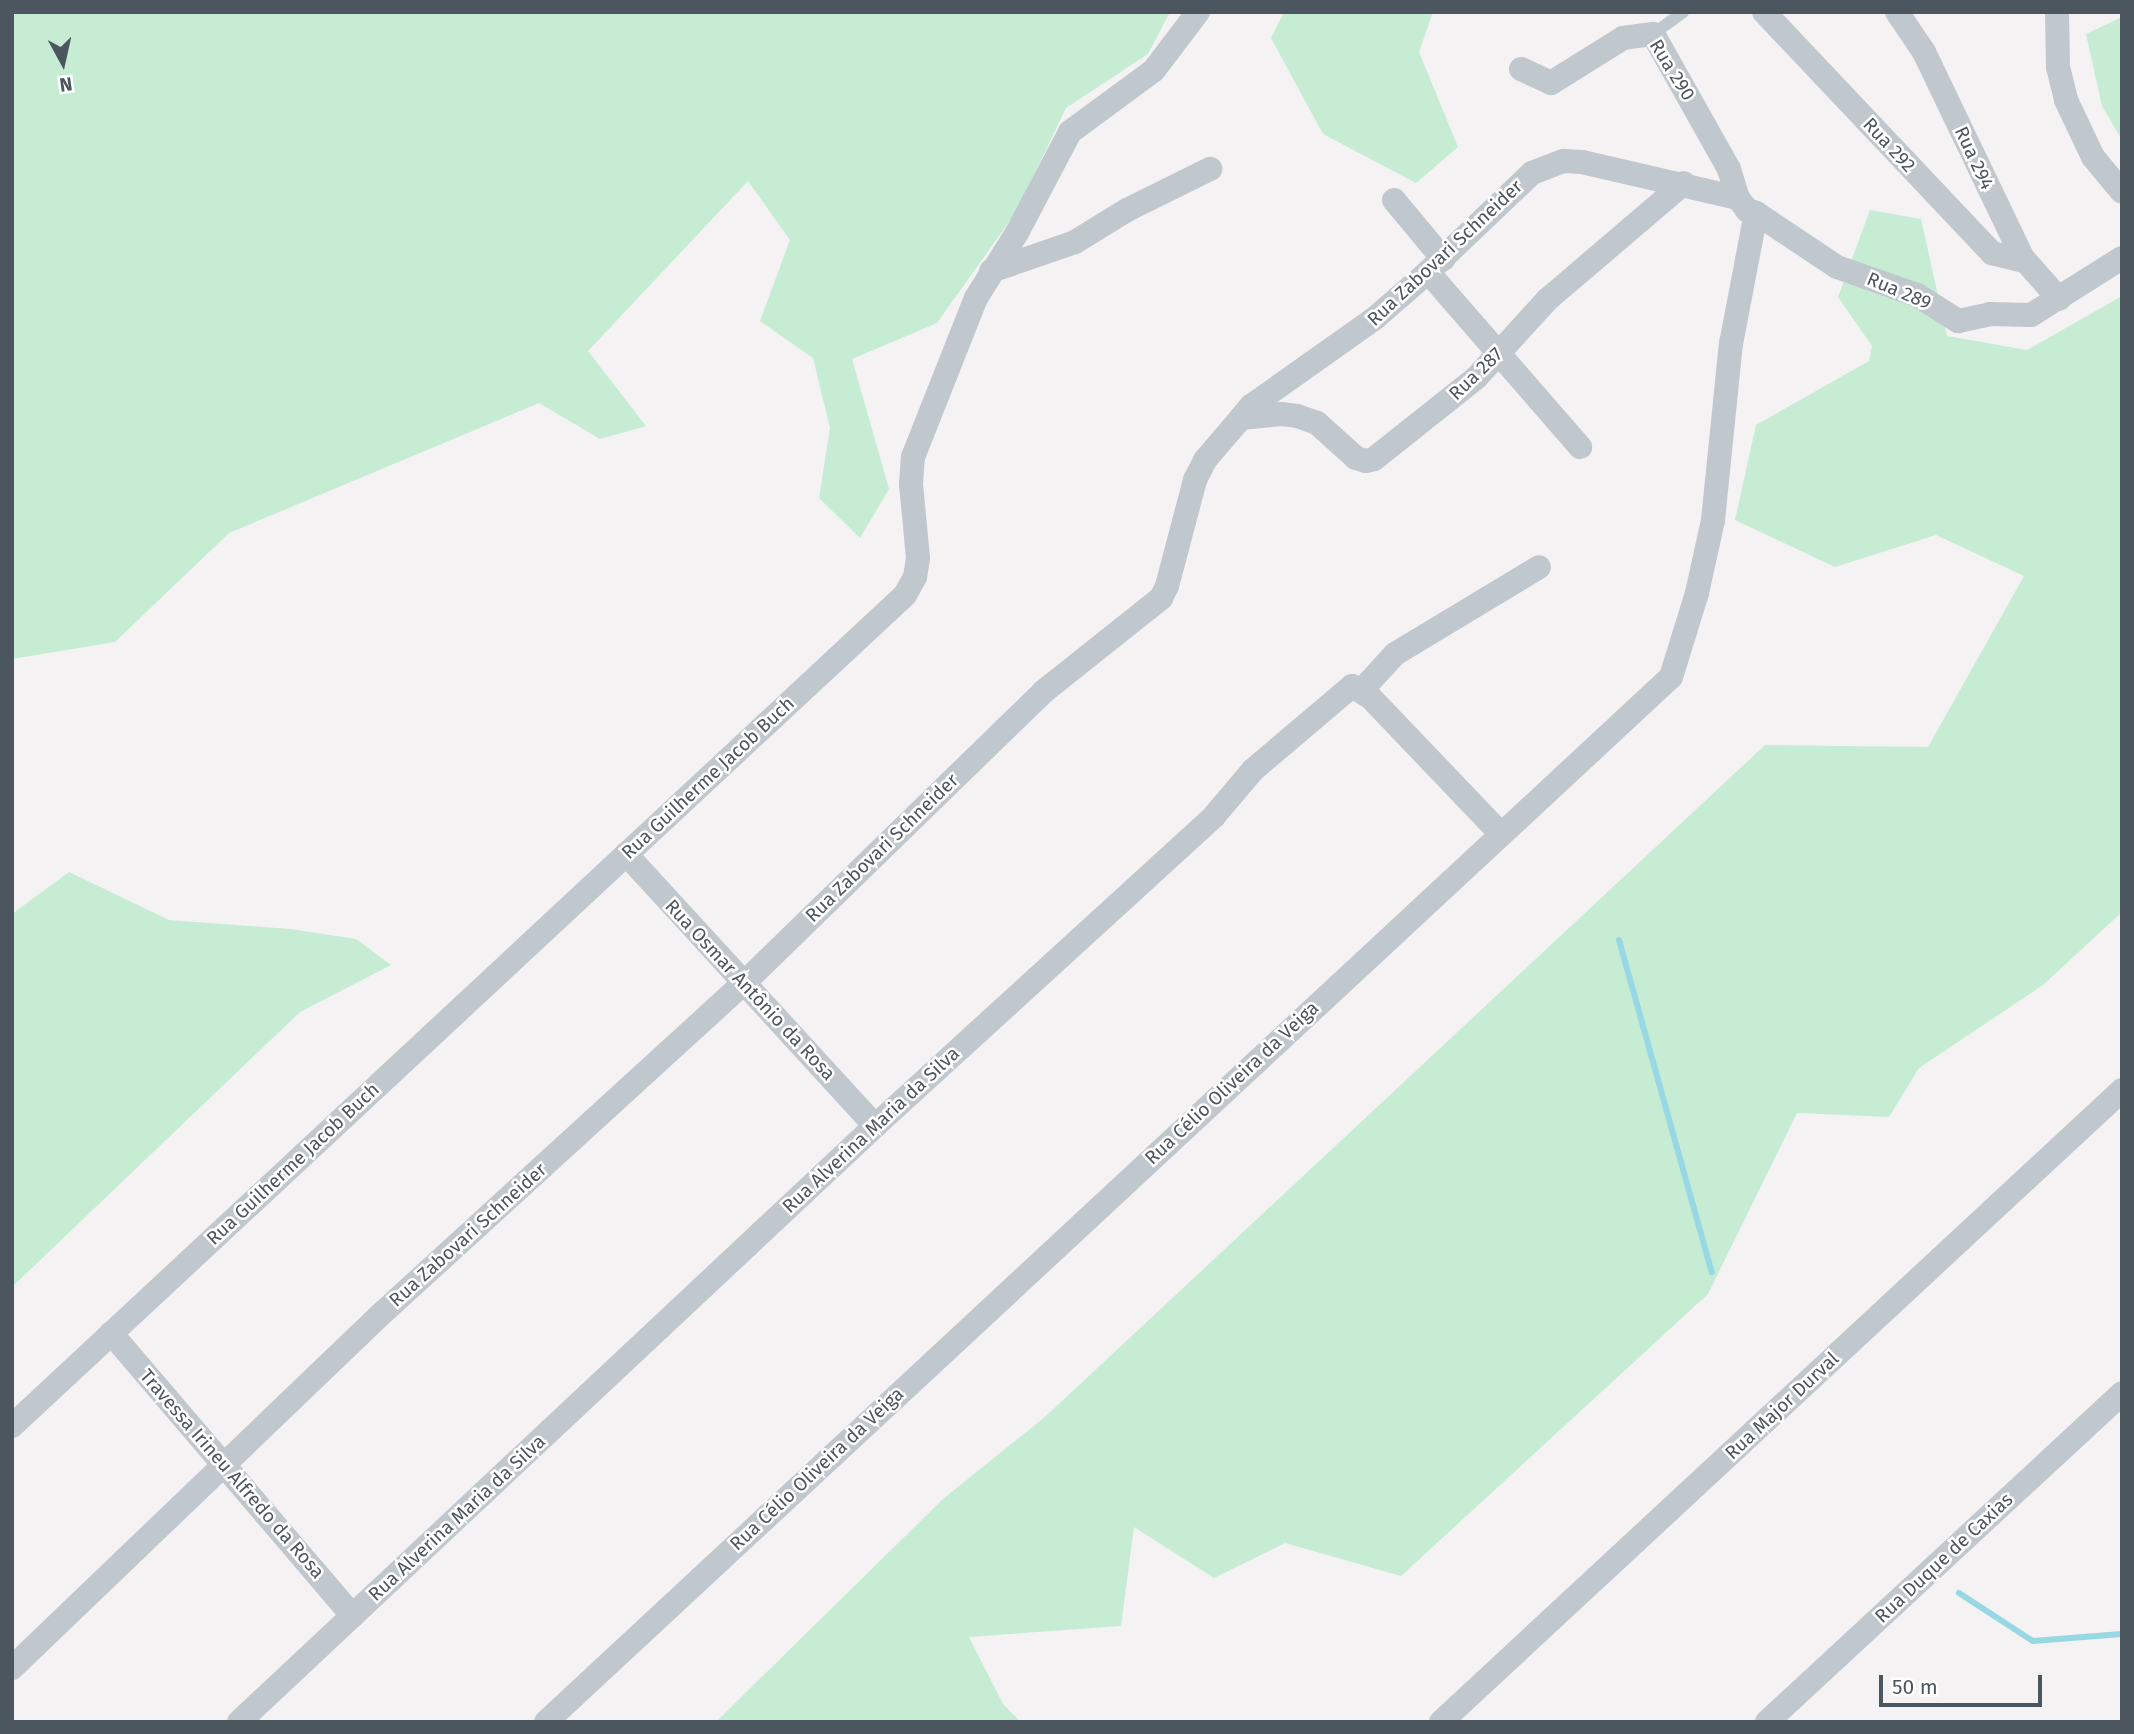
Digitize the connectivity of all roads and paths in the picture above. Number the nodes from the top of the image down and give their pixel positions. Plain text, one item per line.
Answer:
1 (1198, 12) edge
2 (1683, 12) edge
3 (1764, 12) edge
4 (1897, 12) edge
5 (2057, 12) edge
6 (1653, 34) junction
7 (1521, 69) dead end
8 (1210, 169) dead end
9 (1684, 183) junction
10 (2122, 192) edge
11 (1394, 200) dead end
12 (1747, 205) junction
13 (2122, 258) edge
14 (2024, 261) junction
15 (1435, 265) junction
16 (991, 271) junction
17 (2059, 299) junction
18 (1499, 354) junction
19 (1241, 418) junction
20 (1580, 447) dead end
21 (1539, 567) dead end
22 (1362, 690) junction
23 (1500, 833) junction
24 (626, 854) junction
25 (744, 983) junction
26 (2122, 1090) edge
27 (875, 1126) junction
28 (111, 1333) junction
29 (2122, 1393) edge
30 (12, 1426) edge
31 (225, 1464) junction
32 (353, 1616) junction
33 (12, 1668) edge
34 (239, 1722) edge
35 (546, 1722) edge
36 (1441, 1722) edge
37 (1767, 1722) edge

1 - 16 street, Rua Guilherme Jacob Buch
2 - 6 lane
3 - 14 street, Rua 292
4 - 14 street, Rua 294
5 - 10 street
6 - 7 street, Rua 290
6 - 12 street, Rua 290
8 - 16 street
9 - 12 street, Rua Zabovari Schneider
9 - 15 street, Rua Zabovari Schneider
9 - 18 street, Rua 287
11 - 15 street
12 - 17 street, Rua 289
12 - 23 street, Rua Célio Oliveira da Veiga
13 - 17 street, Rua 289
14 - 17 street, Rua 294
15 - 18 street
15 - 19 street, Rua Zabovari Schneider
16 - 24 street, Rua Guilherme Jacob Buch
18 - 19 street, Rua 287
18 - 20 street
19 - 25 street, Rua Zabovari Schneider
21 - 22 street
22 - 23 street
22 - 27 street, Rua Alverina Maria da Silva
23 - 35 street, Rua Célio Oliveira da Veiga
24 - 25 street, Rua Osmar Antônio da Rosa
24 - 28 street, Rua Guilherme Jacob Buch
25 - 27 street, Rua Osmar Antônio da Rosa
25 - 31 street, Rua Zabovari Schneider
26 - 36 street, Rua Major Durval
27 - 32 street, Rua Alverina Maria da Silva
28 - 30 street, Rua Guilherme Jacob Buch
28 - 31 street, Travessa Irineu Alfredo da Rosa
29 - 37 street, Rua Duque de Caxias
31 - 32 street, Travessa Irineu Alfredo da Rosa
31 - 33 street, Rua Zabovari Schneider
32 - 34 street, Rua Alverina Maria da Silva

